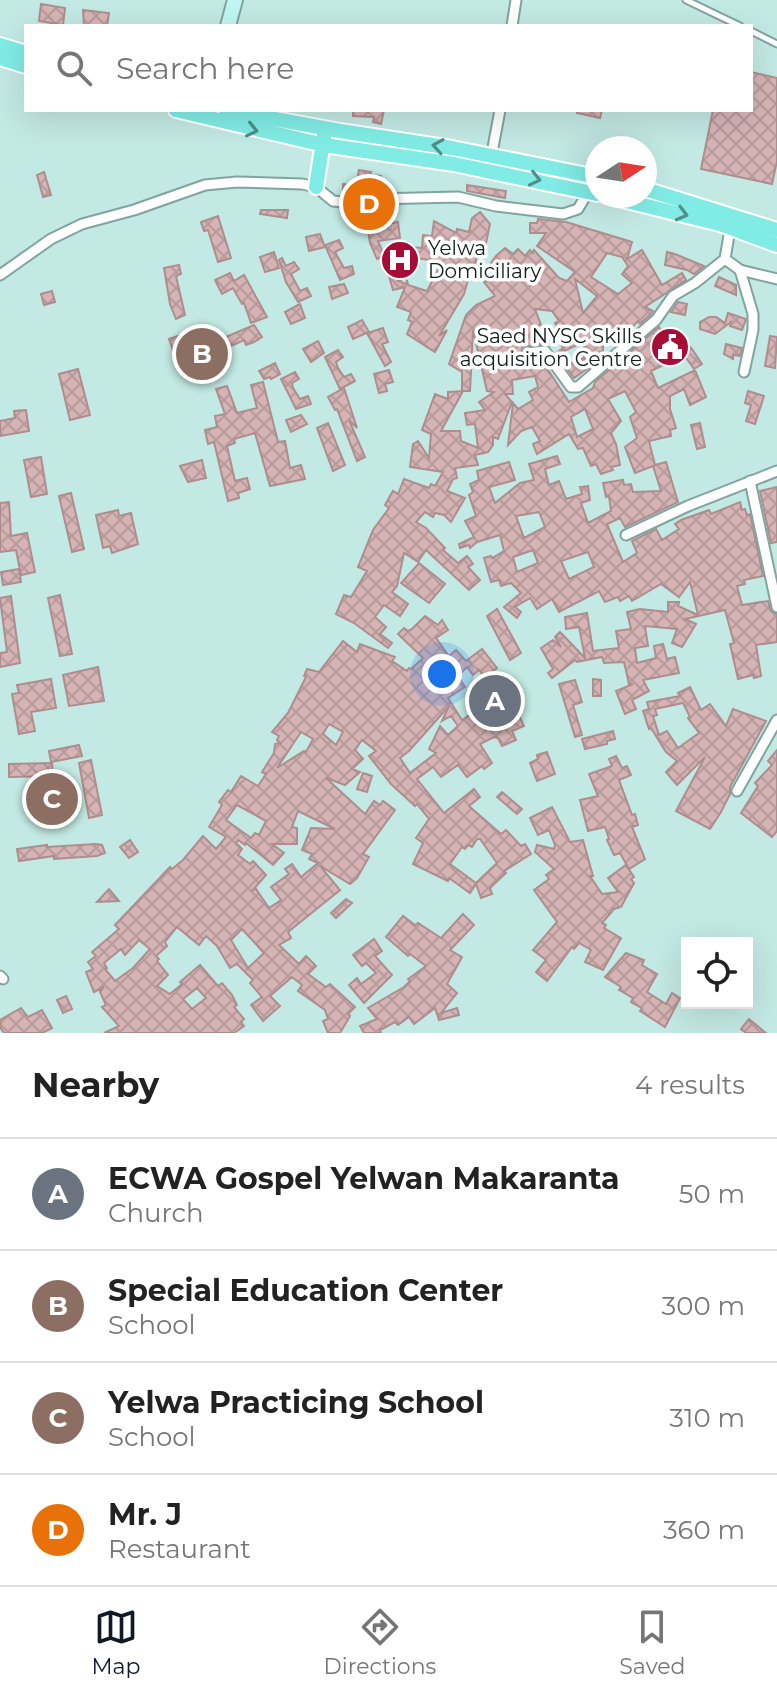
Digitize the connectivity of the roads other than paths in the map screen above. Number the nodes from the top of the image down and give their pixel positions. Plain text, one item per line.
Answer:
1 (235, 0) edge
2 (516, 0) edge
3 (686, 0) edge
4 (229, 24) edge
5 (512, 24) edge
6 (736, 24) edge
7 (753, 32) edge
8 (777, 44) edge
9 (0, 45) edge
10 (24, 52) edge
11 (0, 58) edge
12 (24, 65) edge
13 (184, 112) edge
14 (236, 112) edge
15 (500, 112) edge
16 (324, 129) junction
17 (324, 145) junction
18 (490, 163) junction
19 (585, 175) edge
20 (316, 187) junction
21 (585, 191) edge
22 (657, 193) edge
23 (585, 201) edge
24 (651, 208) edge
25 (730, 229) junction
26 (777, 230) edge
27 (777, 245) edge
28 (725, 259) junction
29 (740, 270) junction
30 (0, 275) edge
31 (777, 279) edge
32 (527, 353) dead end
33 (744, 372) dead end
34 (777, 471) edge
35 (750, 481) junction
36 (626, 535) dead end
37 (777, 607) edge
38 (777, 720) edge
39 (737, 791) dead end

1 - 4 main road
2 - 5 street
3 - 6 lane
7 - 8 lane
9 - 10 main road
11 - 12 main road
13 -> 17 main road
14 - 16 main road
15 - 18 street
16 - 17 main road
18 -> 16 main road
17 - 18 main road
17 - 20 main road
18 - 19 main road
18 -> 21 main road
20 - 23 street
20 - 30 street
22 - 26 main road
24 -> 25 main road
25 - 27 main road
25 - 28 street
28 - 29 street
28 - 32 street
29 - 31 street
29 - 33 street
34 - 35 street
35 - 36 street
35 - 37 street
38 - 39 street

